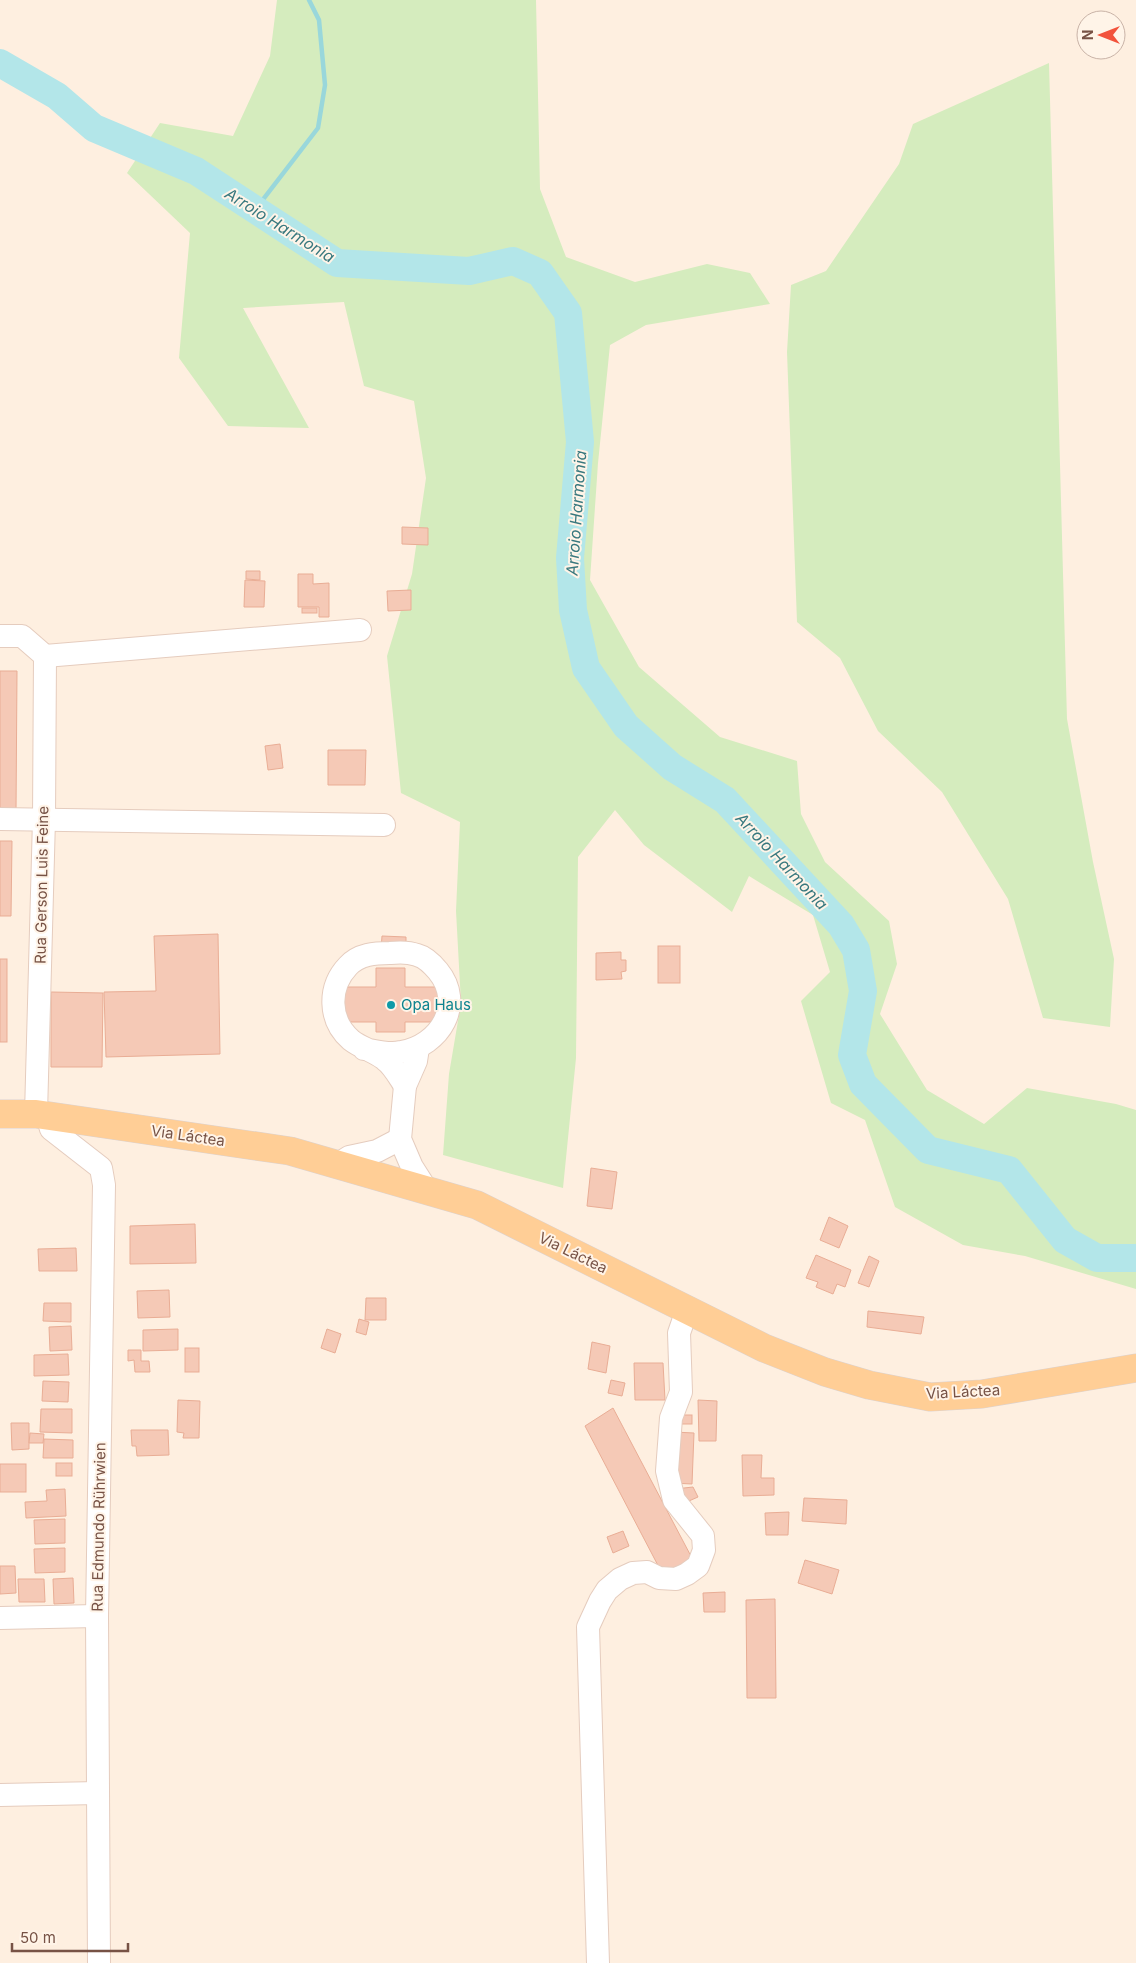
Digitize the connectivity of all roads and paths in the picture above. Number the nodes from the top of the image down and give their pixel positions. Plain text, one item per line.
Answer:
1 (360, 630) dead end
2 (0, 636) edge
3 (45, 656) junction
4 (0, 819) edge
5 (44, 819) junction
6 (384, 825) dead end
7 (364, 1048) junction
8 (418, 1048) junction
9 (405, 1086) junction
10 (0, 1114) edge
11 (42, 1115) junction
12 (400, 1139) junction
13 (338, 1164) junction
14 (426, 1189) junction
15 (687, 1310) junction
16 (1136, 1368) edge
17 (97, 1616) junction
18 (0, 1618) edge
19 (98, 1793) junction
20 (0, 1795) edge
21 (99, 1963) edge
22 (598, 1963) edge

1 - 3 street
2 - 3 street
3 - 5 street, Rua Gerson Luis Feine
4 - 5 street
5 - 6 street
5 - 11 street, Rua Gerson Luis Feine
7 - 8 street
7 - 8 street
7 - 9 street
8 - 9 street
9 - 12 street
10 - 11 main road, Via Láctea
11 - 13 main road, Via Láctea
11 - 17 street, Rua Edmundo Rührwien
12 - 13 street
12 - 14 street
13 - 14 main road, Via Láctea
14 - 15 main road, Via Láctea
15 - 16 main road, Via Láctea
15 - 22 street
17 - 18 street
17 - 19 street, Rua Edmundo Rührwien
19 - 20 street
19 - 21 street, Rua Edmundo Rührwien

